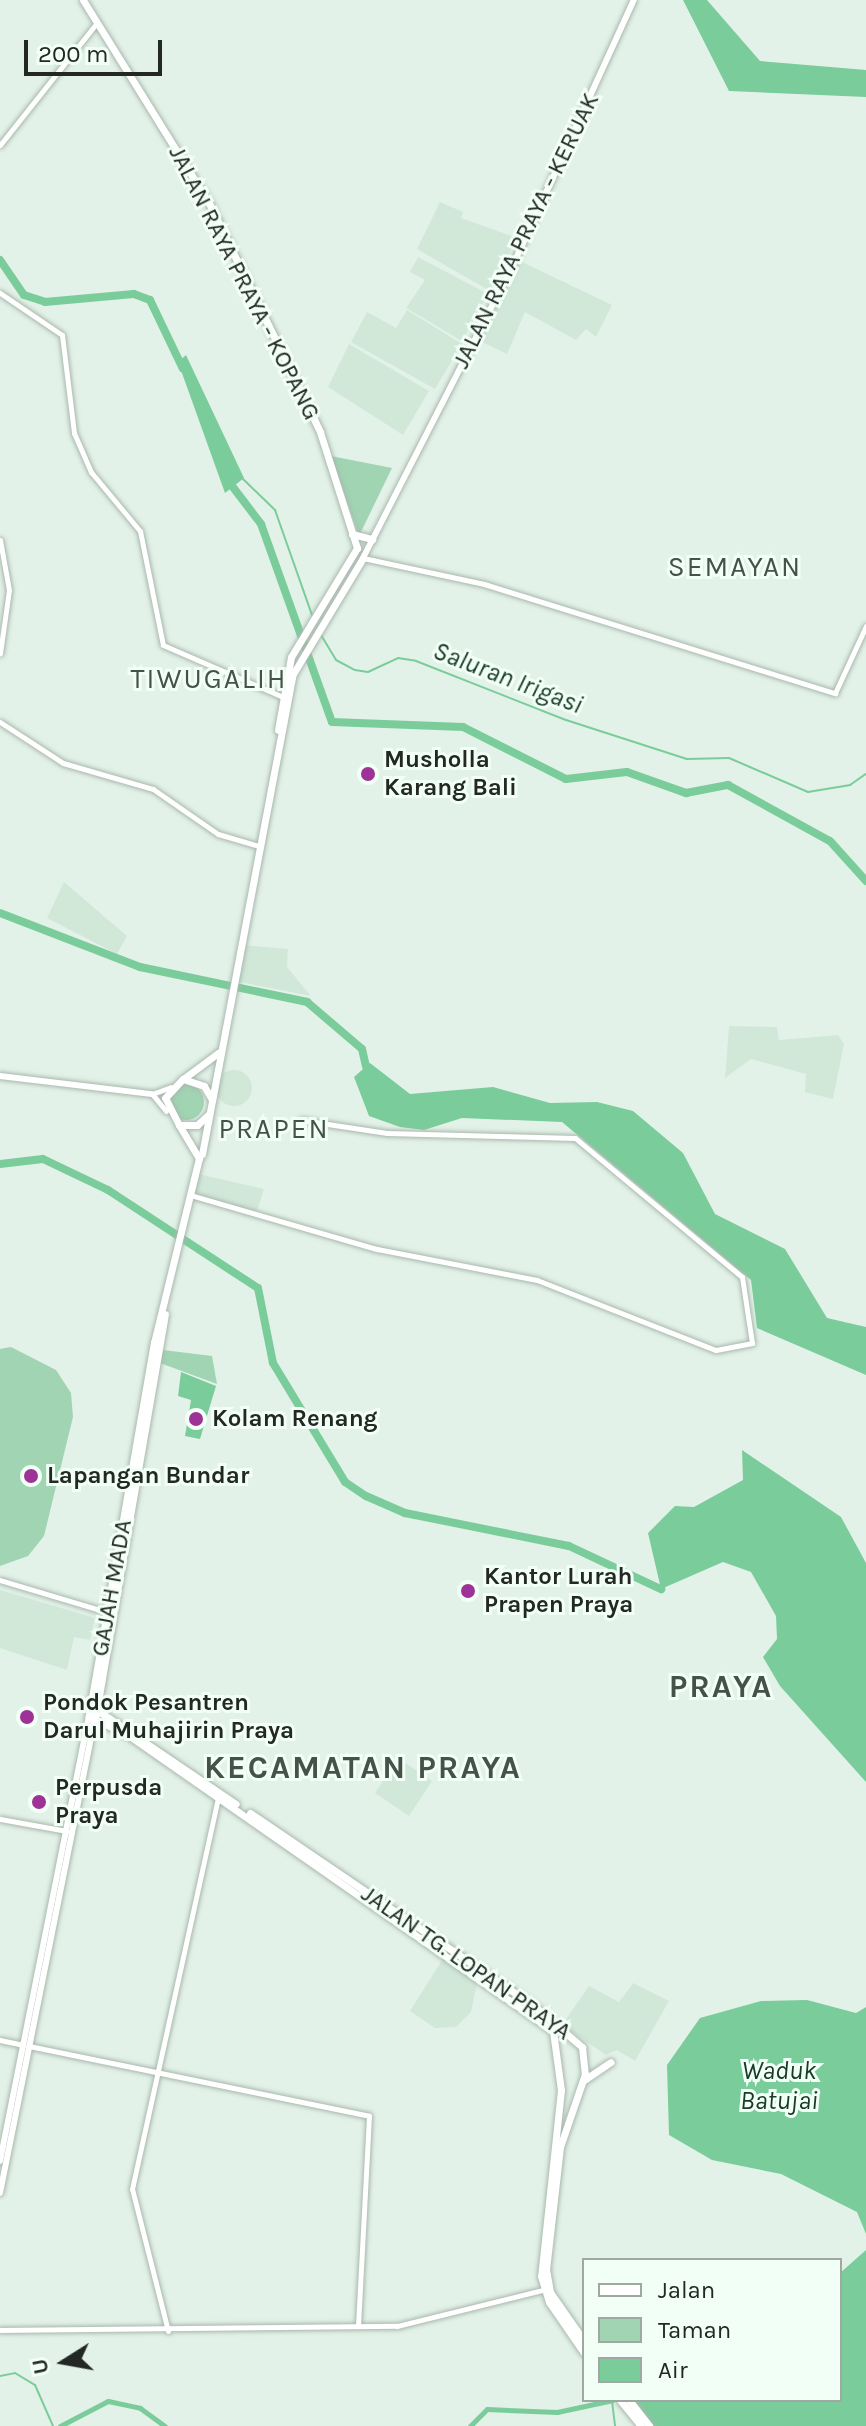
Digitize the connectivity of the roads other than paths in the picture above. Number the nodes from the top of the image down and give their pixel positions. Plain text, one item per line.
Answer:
1 (83, 0) edge
2 (634, 0) edge
3 (96, 24) junction
4 (0, 145) edge
5 (0, 293) edge
6 (352, 534) junction
7 (372, 539) junction
8 (0, 540) edge
9 (363, 558) junction
10 (320, 623) junction
11 (866, 626) edge
12 (0, 653) edge
13 (297, 655) junction
14 (281, 696) junction
15 (0, 722) edge
16 (258, 845) junction
17 (230, 993) junction
18 (0, 1076) edge
19 (183, 1079) junction
20 (171, 1087) junction
21 (152, 1094) junction
22 (212, 1101) junction
23 (166, 1111) junction
24 (210, 1112) junction
25 (301, 1120) dead end
26 (179, 1125) junction
27 (194, 1196) junction
28 (182, 1234) junction
29 (178, 1248) junction
30 (0, 1580) edge
31 (107, 1612) junction
32 (94, 1708) junction
33 (92, 1717) junction
34 (218, 1796) junction
35 (0, 1819) edge
36 (69, 1832) junction
37 (0, 2040) edge
38 (26, 2045) junction
39 (611, 2062) dead end
40 (158, 2072) junction
41 (584, 2081) junction
42 (560, 2098) junction
43 (575, 2100) junction
44 (8, 2135) junction
45 (0, 2161) edge
46 (0, 2193) edge
47 (547, 2233) junction
48 (543, 2290) junction
49 (358, 2324) junction
50 (0, 2330) edge
51 (168, 2331) junction
52 (582, 2338) edge
53 (582, 2350) edge
54 (626, 2402) edge
55 (641, 2426) edge
56 (649, 2426) edge

1 - 3 highway, JALAN RAYA PRAYA - KOPANG
2 - 7 main road, JALAN RAYA PRAYA - KERUAK
3 - 4 street
3 - 6 highway, JALAN RAYA PRAYA - KOPANG
5 - 14 street
6 - 7 highway
6 - 10 highway
7 - 9 main road, JALAN RAYA PRAYA - KERUAK
8 - 12 street
9 - 10 highway
9 - 11 street
10 - 13 highway
13 - 14 highway
13 - 16 highway
14 - 16 highway
15 - 16 street
16 - 17 highway
17 - 19 highway
17 - 22 highway
18 - 21 main road
19 - 20 highway
19 - 22 highway
20 - 21 street
20 - 23 highway
21 - 23 street
22 - 24 highway
23 - 26 highway
24 - 26 highway
24 - 27 highway
25 - 27 street
26 - 28 highway
27 - 28 highway
28 - 29 highway
29 - 31 highway, GAJAH MADA
29 - 32 highway, GAJAH MADA
30 - 31 street
31 - 32 highway, GAJAH MADA
32 - 33 highway, GAJAH MADA
32 - 34 highway, JALAN TG. LOPAN PRAYA
33 - 34 highway, JALAN TG. LOPAN PRAYA
33 - 36 main road, GAJAH MADA
34 - 40 street
34 - 41 highway, JALAN TG. LOPAN PRAYA
34 - 42 highway, JALAN TG. LOPAN PRAYA
35 - 36 street
36 - 38 main road, GAJAH MADA
37 - 38 street
38 - 40 street
38 - 44 main road, GAJAH MADA
39 - 41 highway
40 - 49 street
40 - 51 street
41 - 43 highway, JALAN TG. LOPAN PRAYA
42 - 43 highway
42 - 47 highway, JALAN TG. LOPAN PRAYA
43 - 47 highway, JALAN TG. LOPAN PRAYA
44 - 45 main road, GAJAH MADA
44 - 46 main road, GAJAH MADA
47 - 48 highway, JALAN TG. LOPAN PRAYA
47 - 52 highway, JALAN TG. LOPAN PRAYA
48 - 49 street
48 - 53 highway
49 - 51 street
50 - 51 street
54 - 55 highway
54 - 56 highway

